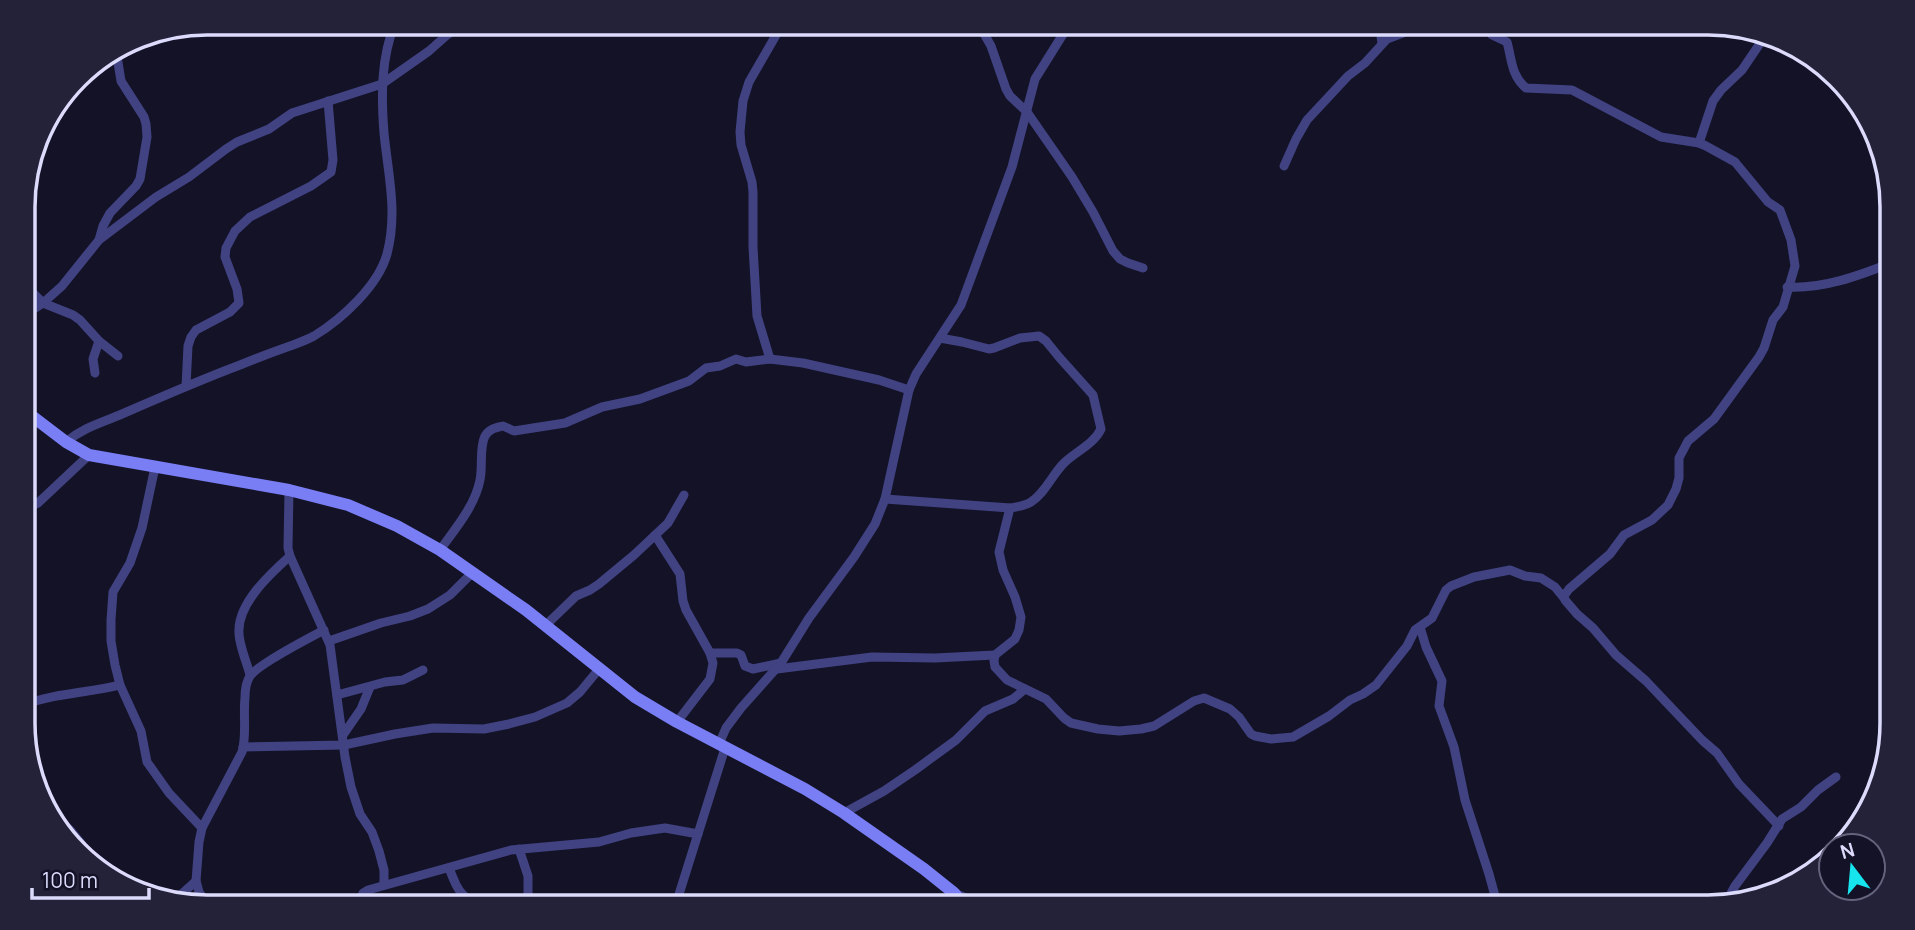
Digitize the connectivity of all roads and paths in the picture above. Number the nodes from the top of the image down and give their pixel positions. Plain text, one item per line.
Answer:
1 (392, 35) edge
2 (447, 35) edge
3 (774, 35) edge
4 (984, 35) edge
5 (1062, 35) edge
6 (1381, 35) edge
7 (1395, 35) edge
8 (1492, 35) edge
9 (1382, 43) junction
10 (1760, 43) edge
11 (118, 60) edge
12 (382, 84) junction
13 (328, 101) junction
14 (1027, 112) junction
15 (1699, 143) junction
16 (1284, 166) dead end
17 (99, 240) junction
18 (1880, 267) edge
19 (1143, 268) dead end
20 (1787, 287) junction
21 (35, 295) edge
22 (43, 303) junction
23 (35, 308) edge
24 (940, 338) junction
25 (99, 341) junction
26 (118, 356) dead end
27 (770, 359) junction
28 (95, 373) dead end
29 (186, 386) junction
30 (909, 390) junction
31 (35, 420) edge
32 (66, 442) junction
33 (89, 455) junction
34 (155, 467) junction
35 (289, 490) junction
36 (684, 495) dead end
37 (885, 499) junction
38 (35, 504) edge
39 (1010, 508) junction
40 (655, 535) junction
41 (440, 550) junction
42 (290, 556) junction
43 (473, 572) junction
44 (1564, 598) junction
45 (545, 626) junction
46 (1420, 627) junction
47 (324, 631) junction
48 (329, 641) junction
49 (710, 653) junction
50 (995, 655) junction
51 (779, 666) junction
52 (599, 669) junction
53 (423, 670) dead end
54 (250, 675) junction
55 (120, 685) junction
56 (370, 687) junction
57 (1025, 690) junction
58 (337, 695) junction
59 (35, 701) edge
60 (677, 722) junction
61 (344, 740) junction
62 (722, 746) junction
63 (243, 747) junction
64 (1836, 777) dead end
65 (844, 813) junction
66 (1779, 826) junction
67 (202, 828) junction
68 (698, 834) junction
69 (519, 849) junction
70 (449, 867) junction
71 (196, 881) junction
72 (384, 884) junction
73 (954, 892) junction
74 (1731, 893) edge
75 (182, 894) edge
76 (201, 895) edge
77 (362, 895) edge
78 (461, 895) edge
79 (528, 895) edge
80 (679, 895) edge
81 (956, 895) edge
82 (961, 895) edge
83 (1495, 895) edge

1 - 12 street
2 - 12 street
3 - 27 street
4 - 14 street
5 - 14 street
6 - 9 street
7 - 9 street
8 - 15 street
9 - 16 street
10 - 15 street
11 - 17 street
12 - 13 street
12 - 29 street
13 - 17 street
13 - 29 street
14 - 19 street
14 - 24 street
15 - 20 street
17 - 22 street
18 - 20 street
20 - 44 street
21 - 22 street
22 - 23 street
22 - 25 street
24 - 30 street
24 - 39 street
25 - 26 street
25 - 28 street
27 - 30 street
27 - 41 street
29 - 32 street
30 - 37 street
31 - 32 street
32 - 33 street
33 - 34 street
33 - 38 street
34 - 35 street
34 - 55 street
35 - 41 street
35 - 42 street
36 - 40 street
37 - 39 street
37 - 51 street
39 - 50 street
40 - 45 street
40 - 49 street
41 - 43 street
42 - 47 street
42 - 54 street
43 - 45 street
43 - 48 street
44 - 46 street
44 - 66 street
45 - 52 street
46 - 57 street
46 - 83 street
47 - 48 street
47 - 54 street
48 - 58 street
49 - 51 street
49 - 60 street
50 - 51 street
50 - 57 street
51 - 62 street
52 - 60 street
52 - 61 street
53 - 56 street
54 - 63 street
55 - 59 street
55 - 67 street
56 - 58 street
56 - 61 street
57 - 65 street
58 - 61 street
60 - 62 street
61 - 63 street
61 - 72 street
62 - 65 street
62 - 68 street
63 - 67 street
64 - 66 street
65 - 73 street
66 - 74 street
67 - 71 street
68 - 69 street
68 - 80 street
69 - 70 street
69 - 79 street
70 - 72 street
70 - 78 street
71 - 75 street
71 - 76 street
72 - 77 street
73 - 81 street
73 - 82 street

